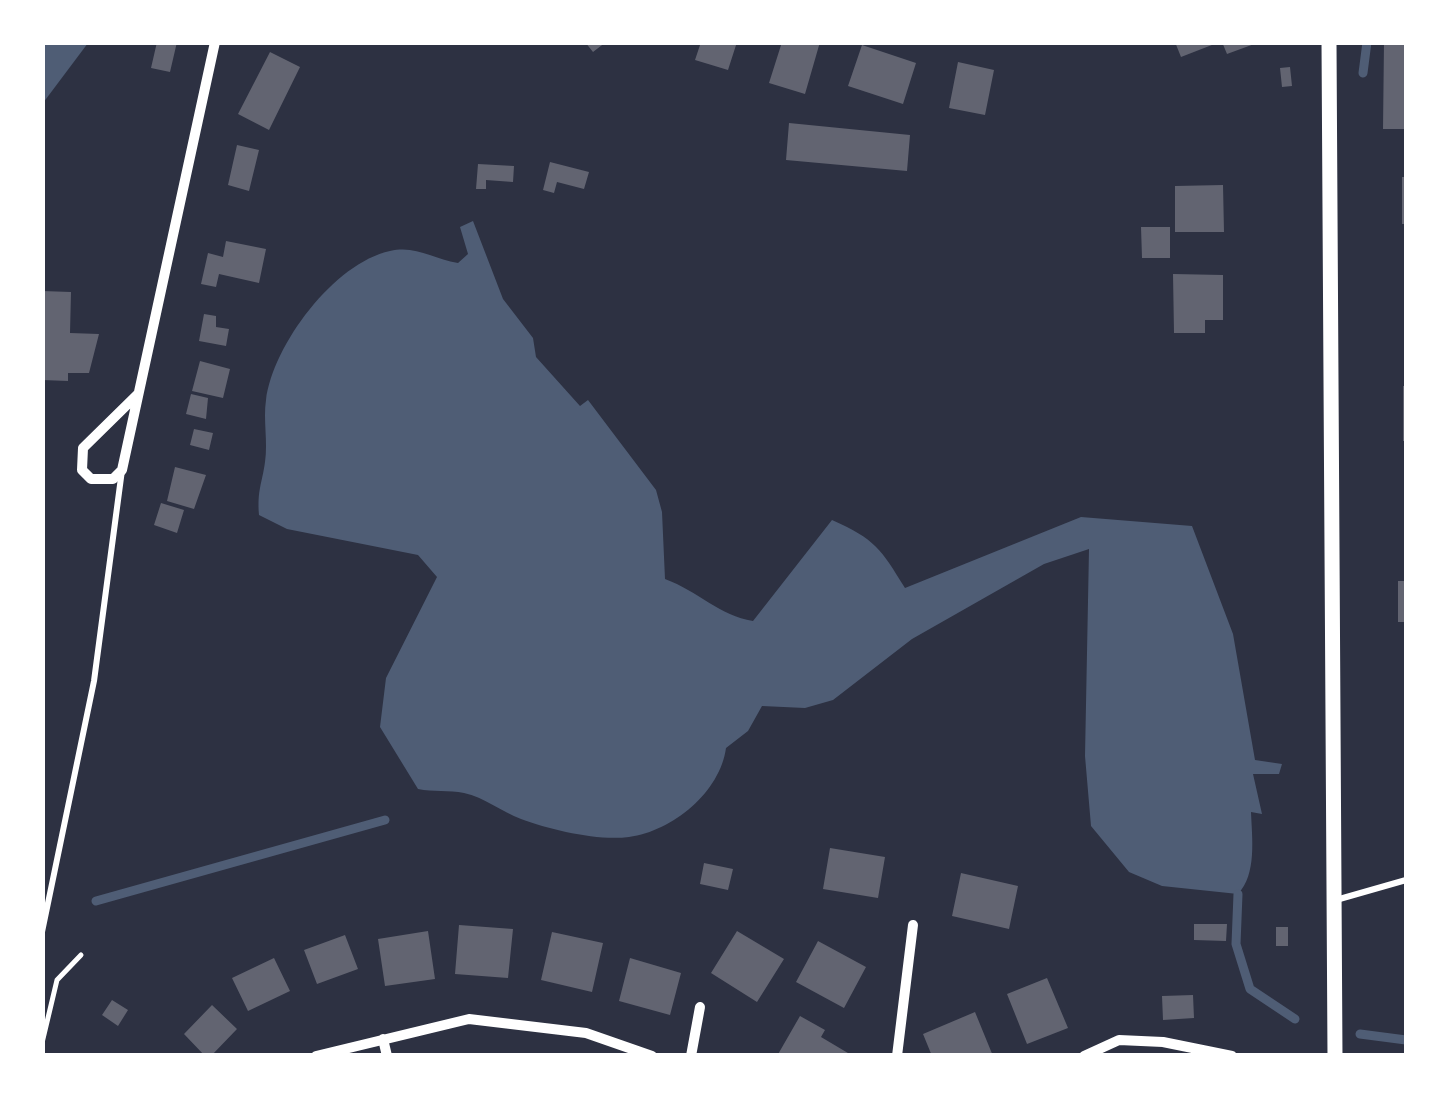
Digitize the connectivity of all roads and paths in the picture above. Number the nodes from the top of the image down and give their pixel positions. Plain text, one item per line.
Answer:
1 (215, 42) edge
2 (1329, 42) edge
3 (138, 394) junction
4 (122, 470) junction
5 (1406, 880) edge
6 (1334, 900) junction
7 (913, 925) dead end
8 (42, 932) edge
9 (81, 955) dead end
10 (700, 1007) dead end
11 (383, 1038) junction
12 (42, 1043) edge
13 (316, 1056) edge
14 (388, 1056) edge
15 (652, 1056) edge
16 (691, 1056) edge
17 (897, 1056) edge
18 (1084, 1056) edge
19 (1232, 1056) edge
20 (1335, 1056) edge

1 - 3 street
2 - 6 street
3 - 4 street
3 - 4 street
4 - 8 lane
5 - 6 lane
6 - 20 street
7 - 17 street
9 - 12 path
10 - 16 street
11 - 13 street
11 - 14 street
11 - 15 street
18 - 19 street

